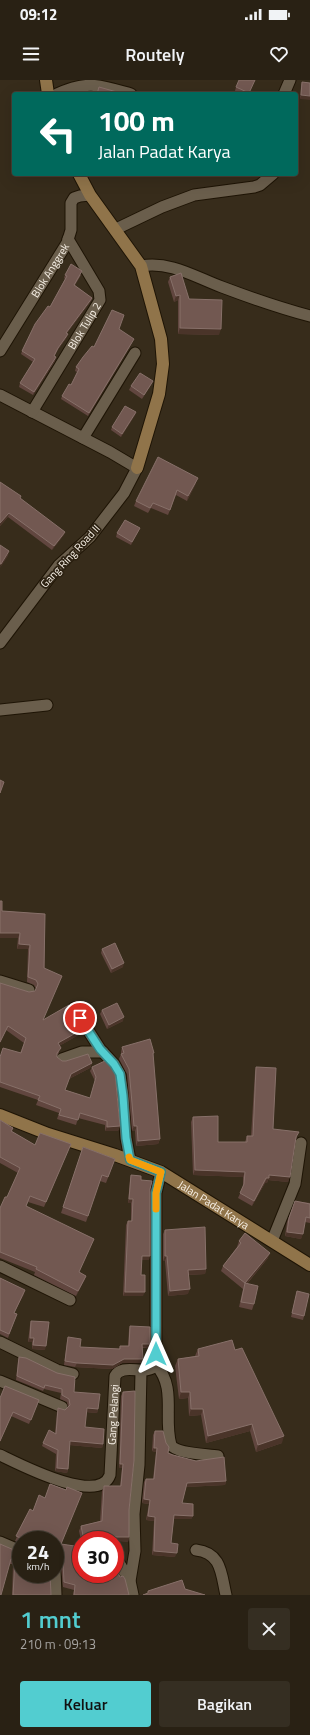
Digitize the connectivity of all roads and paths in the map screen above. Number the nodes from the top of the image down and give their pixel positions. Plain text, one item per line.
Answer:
1 (46, 80) edge
2 (290, 80) edge
3 (48, 92) edge
4 (61, 92) edge
5 (124, 92) edge
6 (285, 92) edge
7 (81, 176) edge
8 (270, 176) edge
9 (90, 195) junction
10 (116, 229) junction
11 (68, 239) junction
12 (140, 266) junction
13 (310, 316) edge
14 (0, 351) edge
15 (135, 353) dead end
16 (0, 395) edge
17 (32, 412) junction
18 (83, 438) junction
19 (137, 468) junction
20 (0, 642) edge
21 (47, 705) dead end
22 (0, 710) edge
23 (0, 981) edge
24 (29, 990) edge
25 (74, 1008) dead end
26 (103, 1052) junction
27 (62, 1059) edge
28 (0, 1115) edge
29 (301, 1143) dead end
30 (130, 1160) junction
31 (161, 1172) junction
32 (272, 1241) junction
33 (310, 1265) edge
34 (0, 1266) edge
35 (70, 1300) dead end
36 (0, 1342) edge
37 (156, 1365) junction
38 (141, 1370) junction
39 (74, 1374) dead end
40 (0, 1381) edge
41 (62, 1407) dead end
42 (0, 1455) edge
43 (218, 1456) edge
44 (0, 1542) edge
45 (12, 1547) edge
46 (196, 1550) dead end
47 (124, 1571) edge
48 (130, 1581) junction
49 (56, 1583) edge
50 (56, 1595) edge
51 (132, 1595) edge
52 (226, 1595) edge

1 - 3 main road
2 - 6 street
4 - 5 street
7 - 9 main road
8 - 10 street
9 - 10 main road
9 - 11 street, Blok Anggrek
10 - 12 main road
11 - 14 street, Blok Anggrek
11 - 17 street, Blok Tulip 2
12 - 13 street
12 - 19 main road
15 - 18 street
16 - 17 street
17 - 18 street
18 - 19 street
19 - 20 street, Gang Ring Road II
21 - 22 street
23 - 24 street
25 - 26 street
26 - 27 street
26 - 30 street
28 - 30 main road, Jalan Padat Karya
29 - 32 street
30 - 31 main road, Jalan Padat Karya
31 - 32 main road, Jalan Padat Karya
31 - 37 street
32 - 33 main road, Jalan Padat Karya
34 - 35 street
36 - 39 street
37 - 38 street, Gang Pelangi
37 - 43 street
38 - 42 street, Gang Pelangi
38 - 48 street
40 - 41 street
44 - 45 street
46 - 52 street
47 - 48 street
48 - 51 street
49 - 50 street

